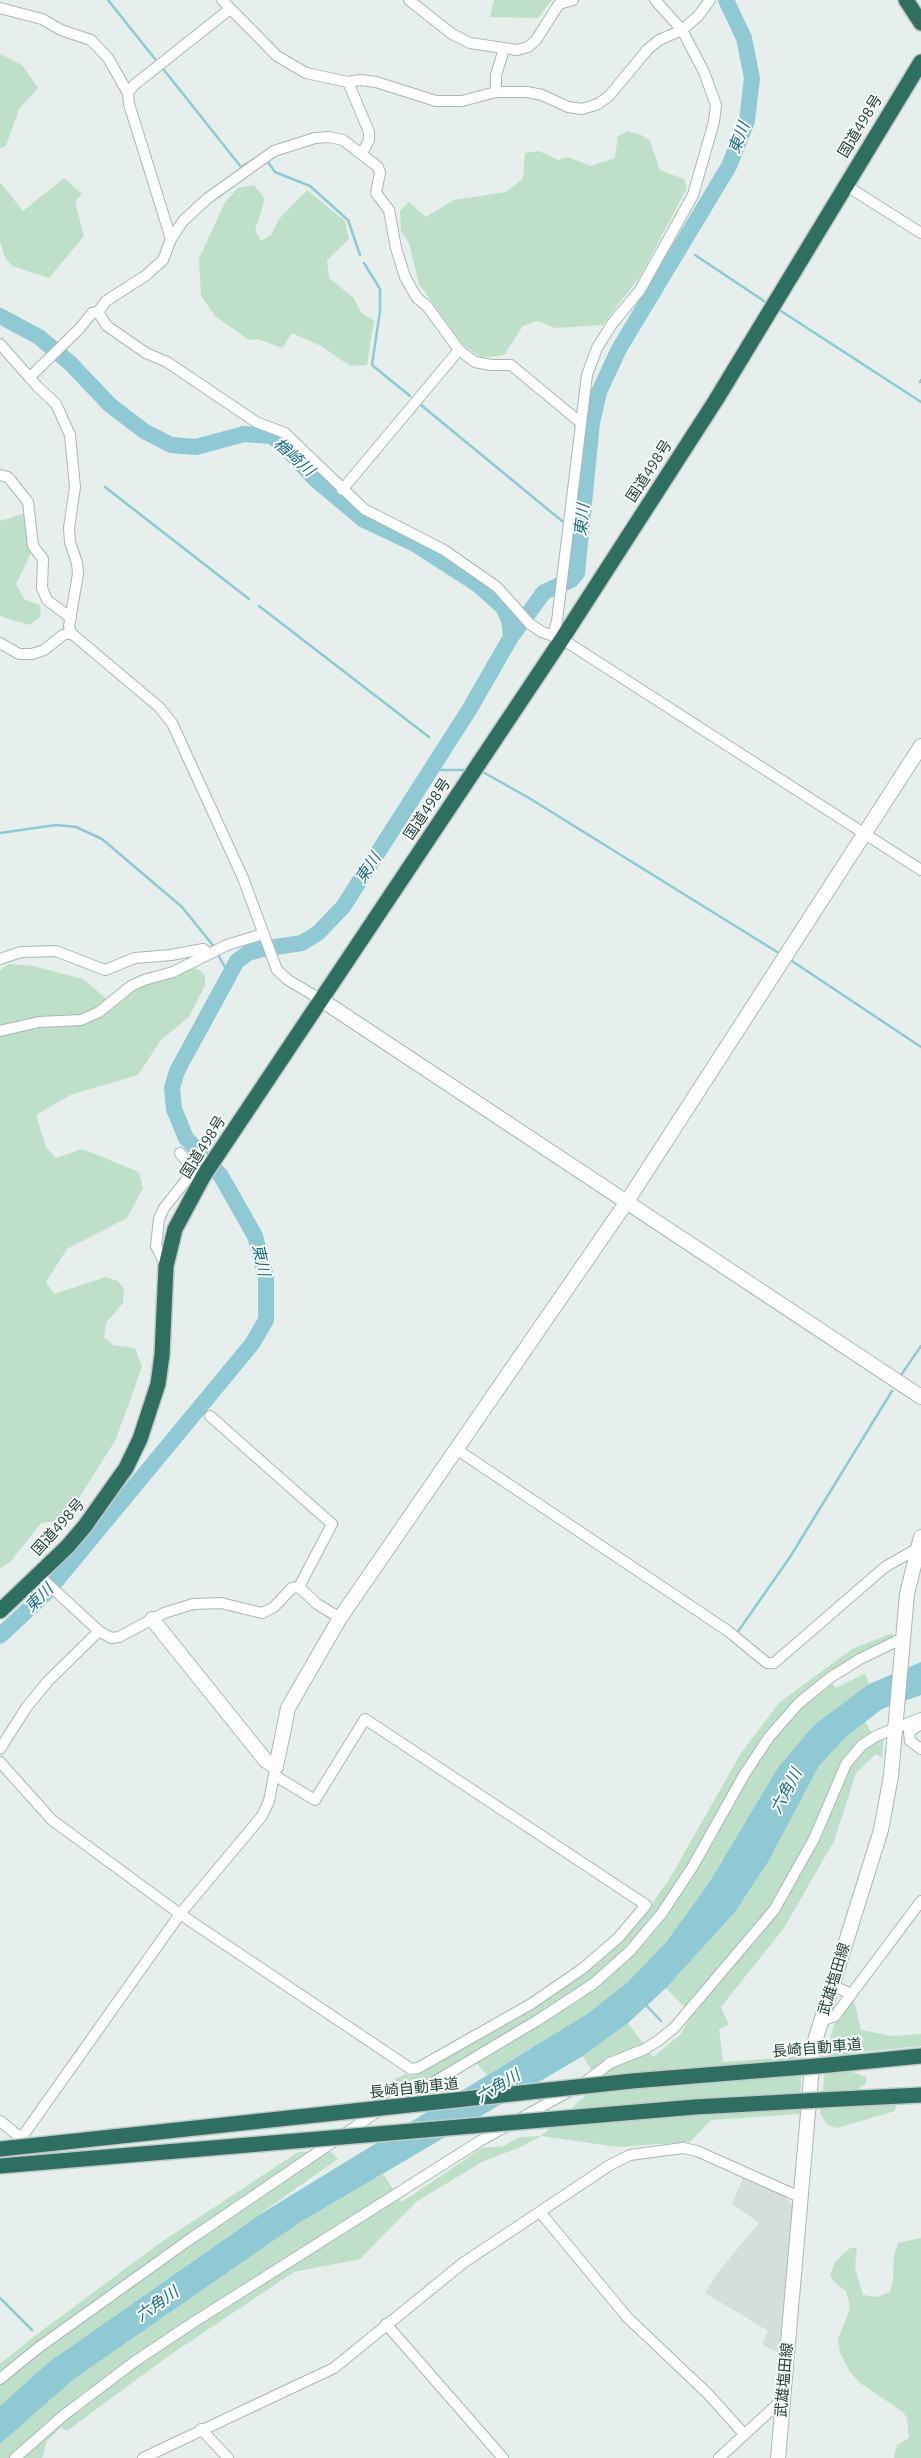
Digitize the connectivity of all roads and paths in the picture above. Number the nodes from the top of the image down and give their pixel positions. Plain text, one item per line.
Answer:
1 (222, 0) edge
2 (408, 0) edge
3 (573, 0) edge
4 (655, 0) edge
5 (710, 0) edge
6 (906, 0) edge
7 (0, 8) edge
8 (230, 9) junction
9 (921, 23) edge
10 (682, 30) junction
11 (504, 49) junction
12 (921, 62) edge
13 (348, 82) junction
14 (496, 92) junction
15 (128, 93) junction
16 (362, 152) junction
17 (845, 185) junction
18 (921, 233) edge
19 (171, 238) junction
20 (98, 312) junction
21 (0, 344) edge
22 (459, 350) junction
23 (30, 377) junction
24 (581, 423) junction
25 (0, 475) edge
26 (342, 490) junction
27 (71, 618) junction
28 (71, 633) junction
29 (558, 637) junction
30 (0, 642) edge
31 (921, 746) edge
32 (864, 834) junction
33 (921, 870) edge
34 (264, 936) junction
35 (208, 953) junction
36 (0, 959) edge
37 (320, 999) junction
38 (0, 1031) edge
39 (180, 1153) dead end
40 (199, 1172) junction
41 (626, 1203) junction
42 (921, 1397) edge
43 (210, 1416) dead end
44 (456, 1448) junction
45 (919, 1542) edge
46 (41, 1578) junction
47 (299, 1587) junction
48 (0, 1611) edge
49 (340, 1618) junction
50 (152, 1619) junction
51 (99, 1631) junction
52 (903, 1641) junction
53 (921, 1718) edge
54 (921, 1724) edge
55 (896, 1725) junction
56 (0, 1749) edge
57 (921, 1749) edge
58 (0, 1762) edge
59 (275, 1771) junction
60 (921, 1901) edge
61 (180, 1914) junction
62 (832, 1985) junction
63 (851, 1994) junction
64 (821, 2021) junction
65 (921, 2056) edge
66 (921, 2095) edge
67 (0, 2121) edge
68 (21, 2138) junction
69 (0, 2149) edge
70 (0, 2167) edge
71 (802, 2198) junction
72 (540, 2212) junction
73 (386, 2324) junction
74 (0, 2379) edge
75 (782, 2400) junction
76 (202, 2429) junction
77 (744, 2434) junction
78 (15, 2458) edge
79 (143, 2458) edge
80 (228, 2458) edge
81 (502, 2458) edge
82 (719, 2458) edge
83 (778, 2458) edge

1 - 8 street
2 - 11 street
3 - 11 street
4 - 10 street
5 - 10 street
6 - 9 highway
7 - 15 street
8 - 13 street
8 - 15 street
10 - 14 street
10 - 24 street
11 - 14 street
12 - 17 highway, 国道498号
13 - 14 street
13 - 16 street
15 - 19 street
16 - 19 street
16 - 22 street
17 - 18 street
17 - 29 highway, 国道498号
19 - 20 street
20 - 23 street
20 - 26 street
21 - 23 street
22 - 24 street
22 - 26 street
23 - 27 street
24 - 29 street
25 - 27 street
26 - 29 street
27 - 28 street
28 - 30 street
28 - 34 street
29 - 32 street
29 - 37 highway, 国道498号
31 - 32 street
32 - 33 street
32 - 41 street
34 - 35 street
34 - 37 street
35 - 36 street
35 - 38 street
37 - 40 highway, 国道498号
37 - 41 street
39 - 40 street
40 - 46 highway, 国道498号
41 - 42 street
41 - 44 street
43 - 47 street
44 - 45 street
44 - 49 street
45 - 52 street, 武雄塩田線
46 - 48 highway, 国道498号
46 - 51 street
47 - 49 street
47 - 50 street
49 - 59 street
50 - 51 street
50 - 59 street
51 - 56 street
52 - 55 street, 武雄塩田線
52 - 74 street
53 - 55 street
54 - 57 street
55 - 62 street, 武雄塩田線
55 - 78 street
58 - 61 street
59 - 61 street
59 - 61 street
60 - 63 street
61 - 68 street
62 - 63 street
62 - 64 street, 武雄塩田線
63 - 64 street
64 - 71 street, 武雄塩田線
65 - 69 highway, 長崎自動車道, bridge
66 - 70 highway, bridge
67 - 68 street
68 - 70 street
71 - 72 street
71 - 75 street, 武雄塩田線
72 - 73 street
72 - 77 street
73 - 76 street
73 - 81 street
75 - 77 street
75 - 83 street, 武雄塩田線
76 - 79 street
76 - 80 street
77 - 82 street

